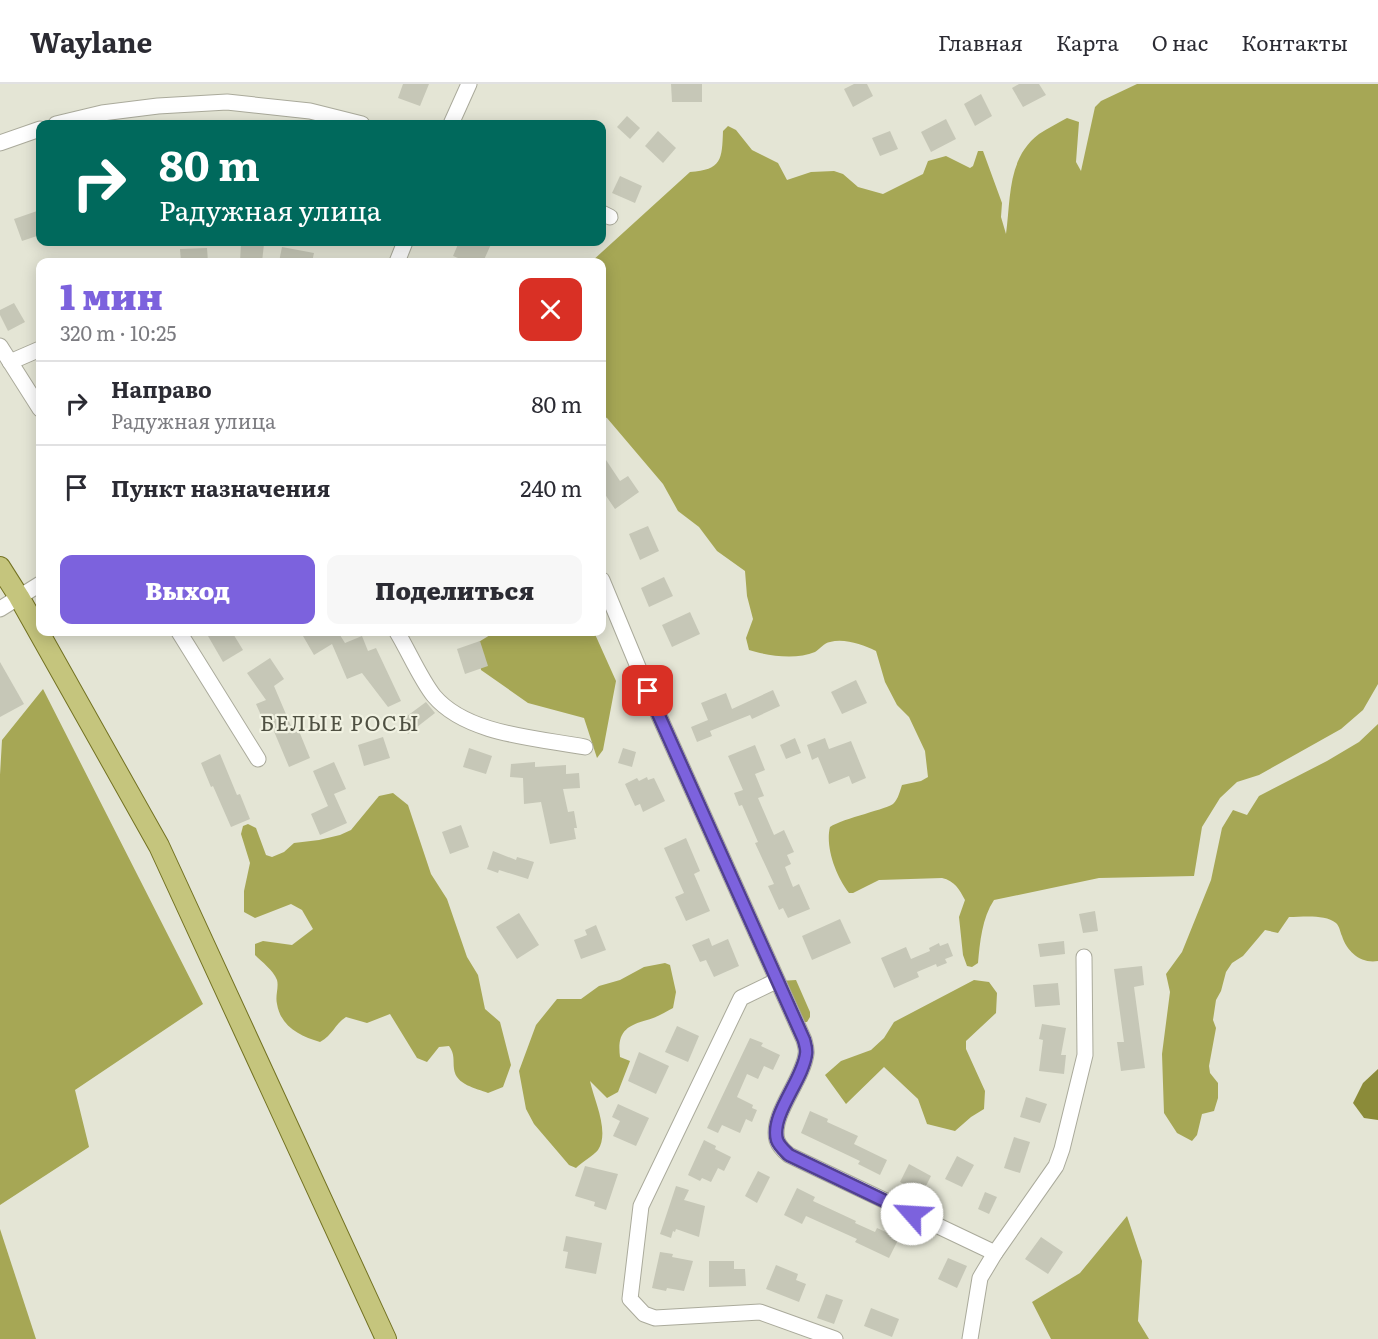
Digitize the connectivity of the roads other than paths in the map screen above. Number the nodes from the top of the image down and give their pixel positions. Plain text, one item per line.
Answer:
1 (469, 84) edge
2 (73, 120) edge
3 (346, 120) edge
4 (453, 120) edge
5 (36, 130) edge
6 (0, 143) edge
7 (0, 346) edge
8 (36, 351) edge
9 (10, 362) junction
10 (36, 403) edge
11 (0, 567) edge
12 (36, 586) edge
13 (606, 590) edge
14 (19, 597) junction
15 (0, 609) edge
16 (36, 627) edge
17 (41, 636) edge
18 (181, 636) edge
19 (400, 636) edge
20 (585, 747) dead end
21 (258, 759) dead end
22 (1084, 957) dead end
23 (776, 981) junction
24 (995, 1253) junction
25 (386, 1339) edge
26 (835, 1339) edge
27 (970, 1339) edge

1 - 4 street
2 - 3 street
5 - 6 street
7 - 9 street
8 - 9 street
9 - 10 street
11 - 14 main road
12 - 14 street
13 - 23 street
14 - 15 street
14 - 16 main road
17 - 25 main road
18 - 21 street
19 - 20 street
22 - 24 street
23 - 24 street
23 - 26 street
24 - 27 street

